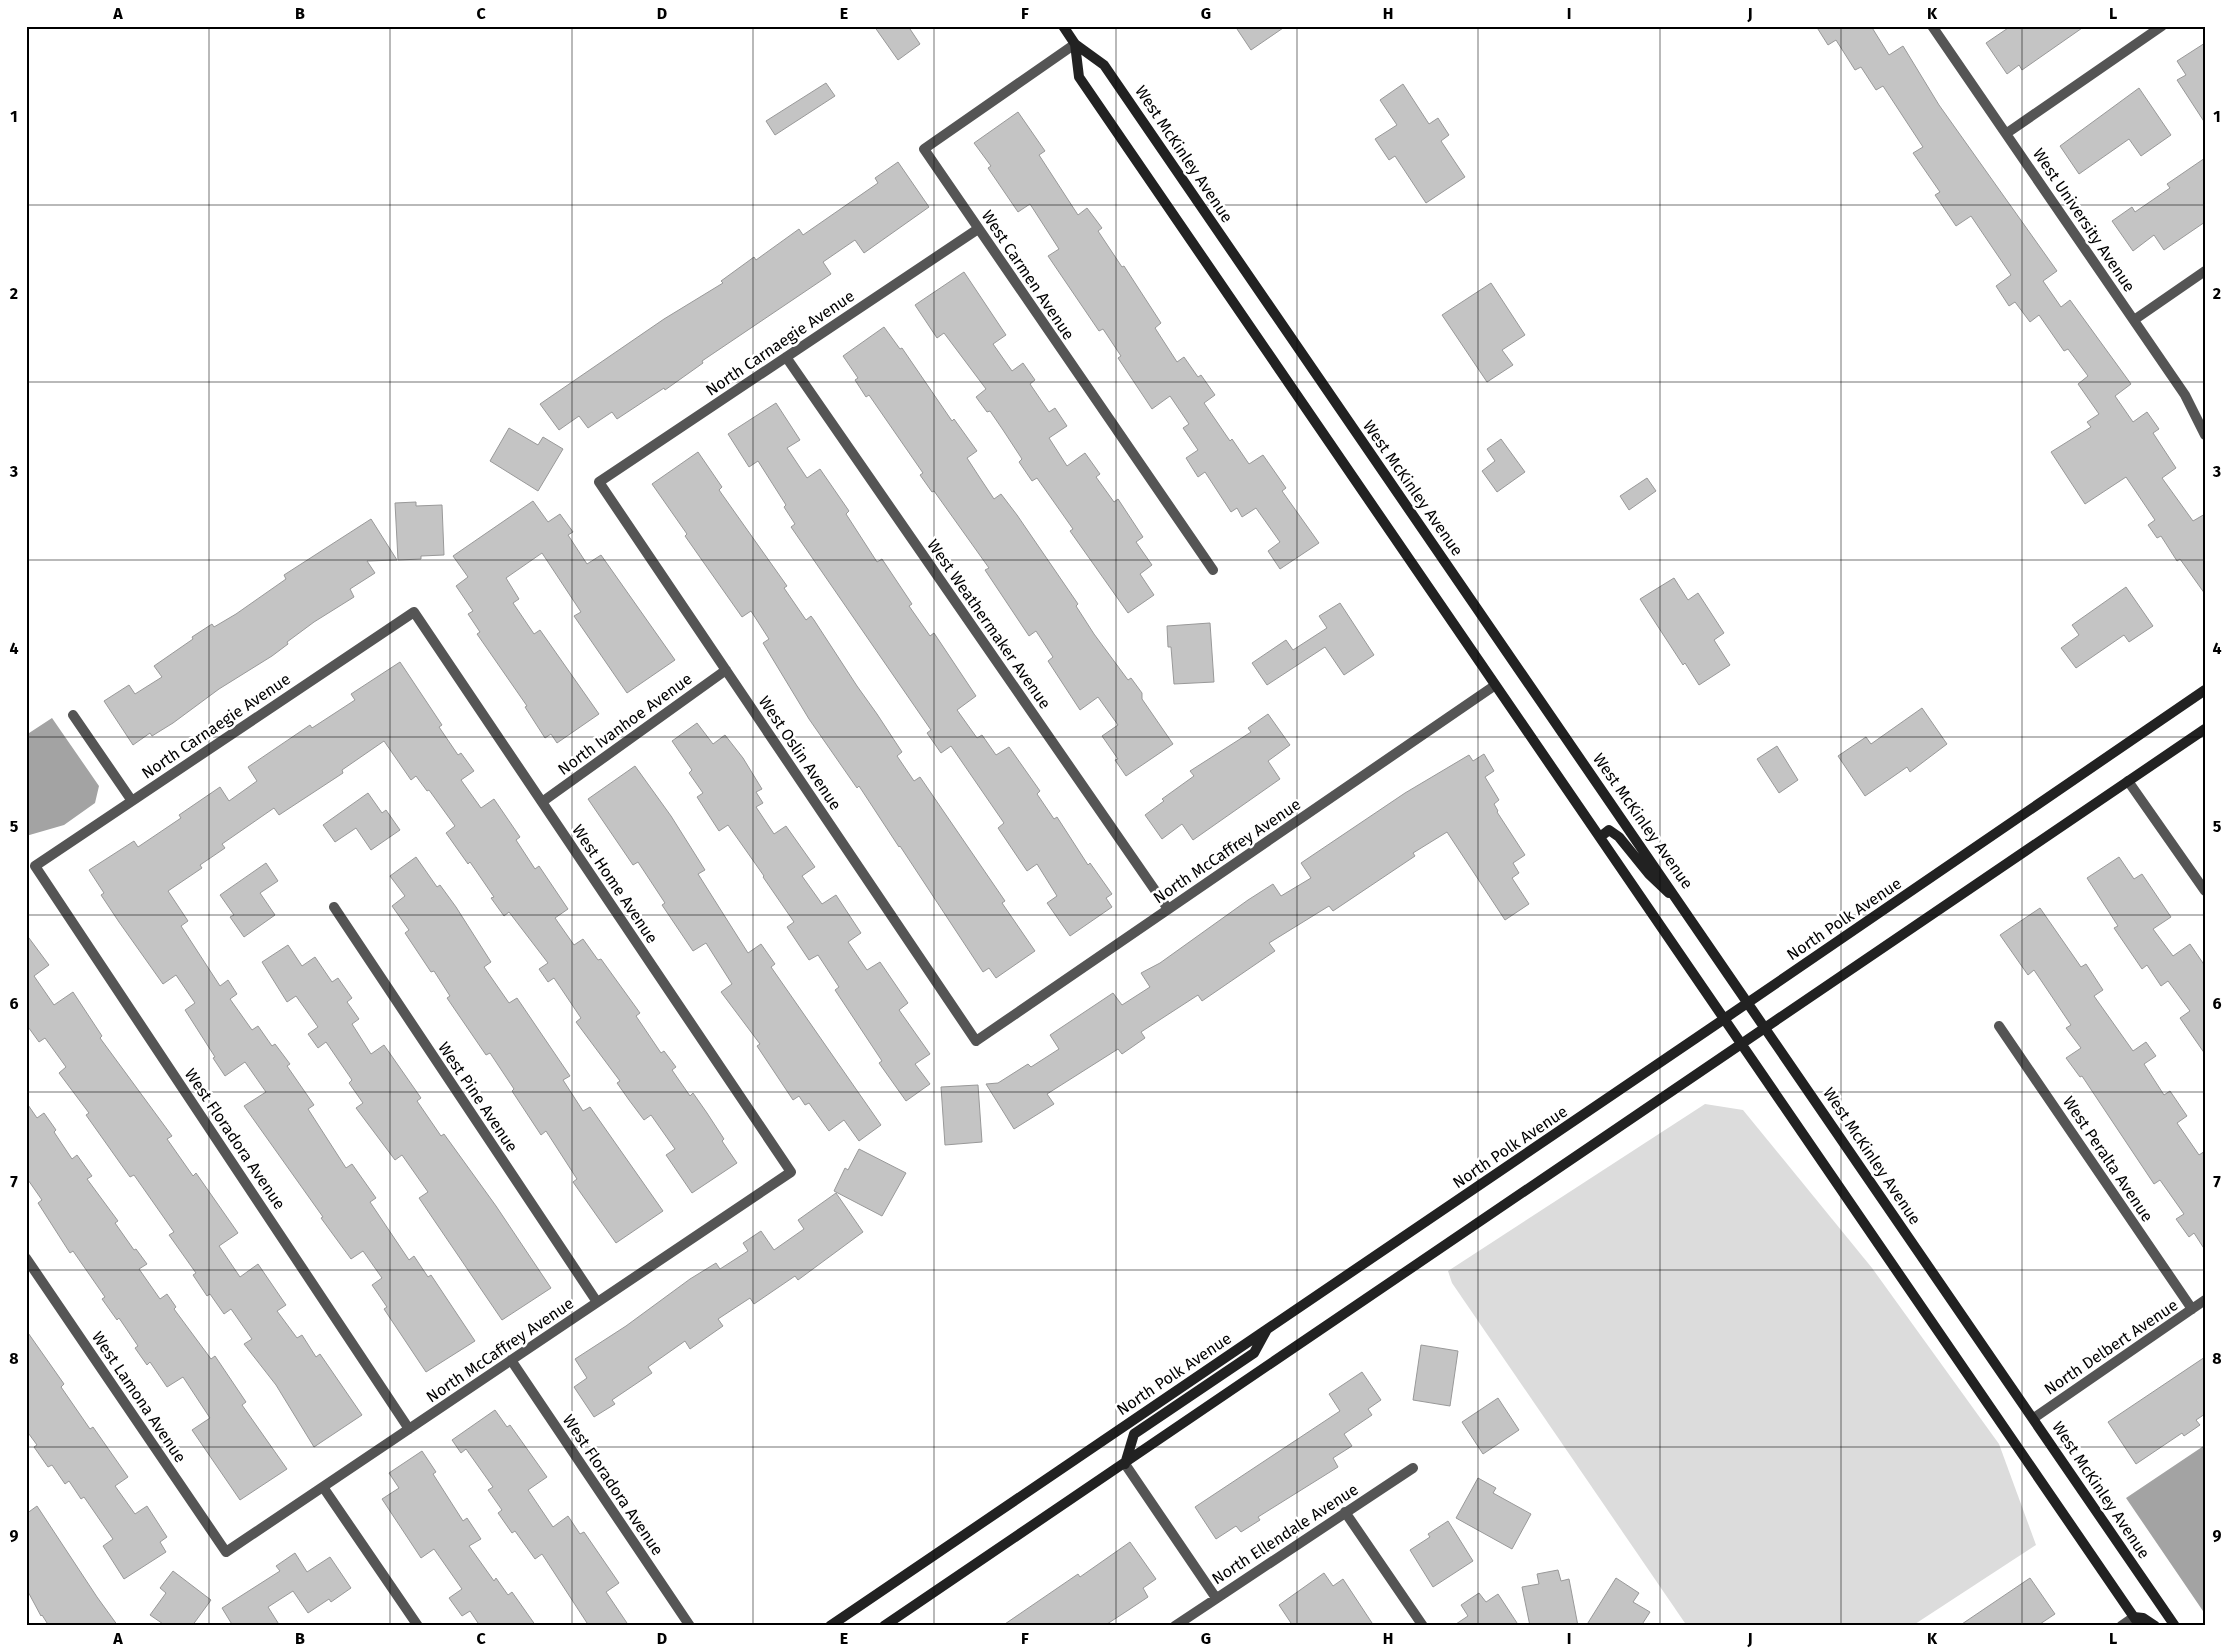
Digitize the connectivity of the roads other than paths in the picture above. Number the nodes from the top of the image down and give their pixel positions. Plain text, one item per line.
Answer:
1 (1063, 26) edge
2 (1932, 26) edge
3 (2162, 26) edge
4 (1075, 44) junction
5 (2007, 133) junction
6 (978, 228) junction
7 (2205, 271) edge
8 (2134, 320) junction
9 (786, 357) junction
10 (2205, 435) edge
11 (599, 482) joint
12 (1213, 570) dead end
13 (414, 612) joint
14 (726, 670) junction
15 (1494, 686) junction
16 (2205, 690) edge
17 (73, 715) dead end
18 (2205, 729) edge
19 (2128, 781) junction
20 (132, 801) junction
21 (542, 802) junction
22 (1600, 837) junction
23 (35, 866) joint
24 (2205, 891) edge
25 (334, 907) dead end
26 (1684, 908) junction
27 (1168, 909) junction
28 (1749, 1003) junction
29 (1724, 1019) junction
30 (1999, 1026) dead end
31 (1765, 1027) junction
32 (976, 1041) joint
33 (1740, 1044) junction
34 (790, 1172) joint
35 (26, 1258) edge
36 (2205, 1300) edge
37 (597, 1302) junction
38 (2192, 1309) junction
39 (1266, 1330) junction
40 (511, 1360) junction
41 (2034, 1418) junction
42 (410, 1429) junction
43 (1125, 1464) junction
44 (1413, 1468) dead end
45 (323, 1487) junction
46 (1345, 1512) junction
47 (226, 1552) joint
48 (1216, 1598) junction
49 (2137, 1621) edge
50 (418, 1626) edge
51 (690, 1626) edge
52 (830, 1626) edge
53 (884, 1626) edge
54 (1175, 1626) edge
55 (1423, 1626) edge
56 (2121, 1626) edge
57 (2155, 1626) edge
58 (2175, 1626) edge

1 - 4 main road, West McKinley Avenue
2 - 5 street, West University Avenue
3 - 5 street
4 - 6 street, West Carmen Avenue
4 - 15 main road, West McKinley Avenue
4 - 26 main road, West McKinley Avenue
5 - 8 street, West University Avenue
6 - 9 street, North Carnaegie Avenue
6 - 12 street, West Carmen Avenue
7 - 8 street
8 - 10 street, West University Avenue
9 - 11 street, North Carnaegie Avenue
9 - 27 street, West Weathermaker Avenue
11 - 14 street, West Oslin Avenue
13 - 20 street, North Carnaegie Avenue
13 - 21 street, West Home Avenue
14 - 21 street, North Ivanhoe Avenue
14 - 32 street, West Oslin Avenue
15 - 22 main road, West McKinley Avenue
15 - 27 street, North McCaffrey Avenue
16 - 28 main road, North Polk Avenue
17 - 20 street
18 - 19 main road
19 - 24 street
19 - 31 main road
20 - 23 street, North Carnaegie Avenue
21 - 34 street, West Home Avenue
22 - 26 main road
22 - 29 main road, West McKinley Avenue
23 - 42 street, West Floradora Avenue
25 - 37 street, West Pine Avenue
26 - 28 main road, West McKinley Avenue
27 - 32 street, North McCaffrey Avenue
28 - 29 main road, North Polk Avenue
28 - 31 main road, West McKinley Avenue
29 - 33 main road, West McKinley Avenue
29 - 39 main road, North Polk Avenue
30 - 38 street, West Peralta Avenue
31 - 33 main road
31 - 41 main road, West McKinley Avenue
33 - 43 main road
33 - 49 main road, West McKinley Avenue
34 - 37 street, North McCaffrey Avenue
35 - 47 street, West Lamona Avenue
36 - 38 street, North Delbert Avenue
37 - 40 street, North McCaffrey Avenue
38 - 41 street, North Delbert Avenue
39 - 43 main road
39 - 52 main road, North Polk Avenue
40 - 42 street, North McCaffrey Avenue
40 - 51 street, West Floradora Avenue
41 - 58 main road, West McKinley Avenue
42 - 45 street, North McCaffrey Avenue
43 - 48 street
43 - 53 main road
44 - 46 street, North Ellendale Avenue
45 - 47 street, North McCaffrey Avenue
45 - 50 street
46 - 48 street, North Ellendale Avenue
46 - 55 street
48 - 54 street, North Ellendale Avenue
49 - 56 street
49 - 57 main road

